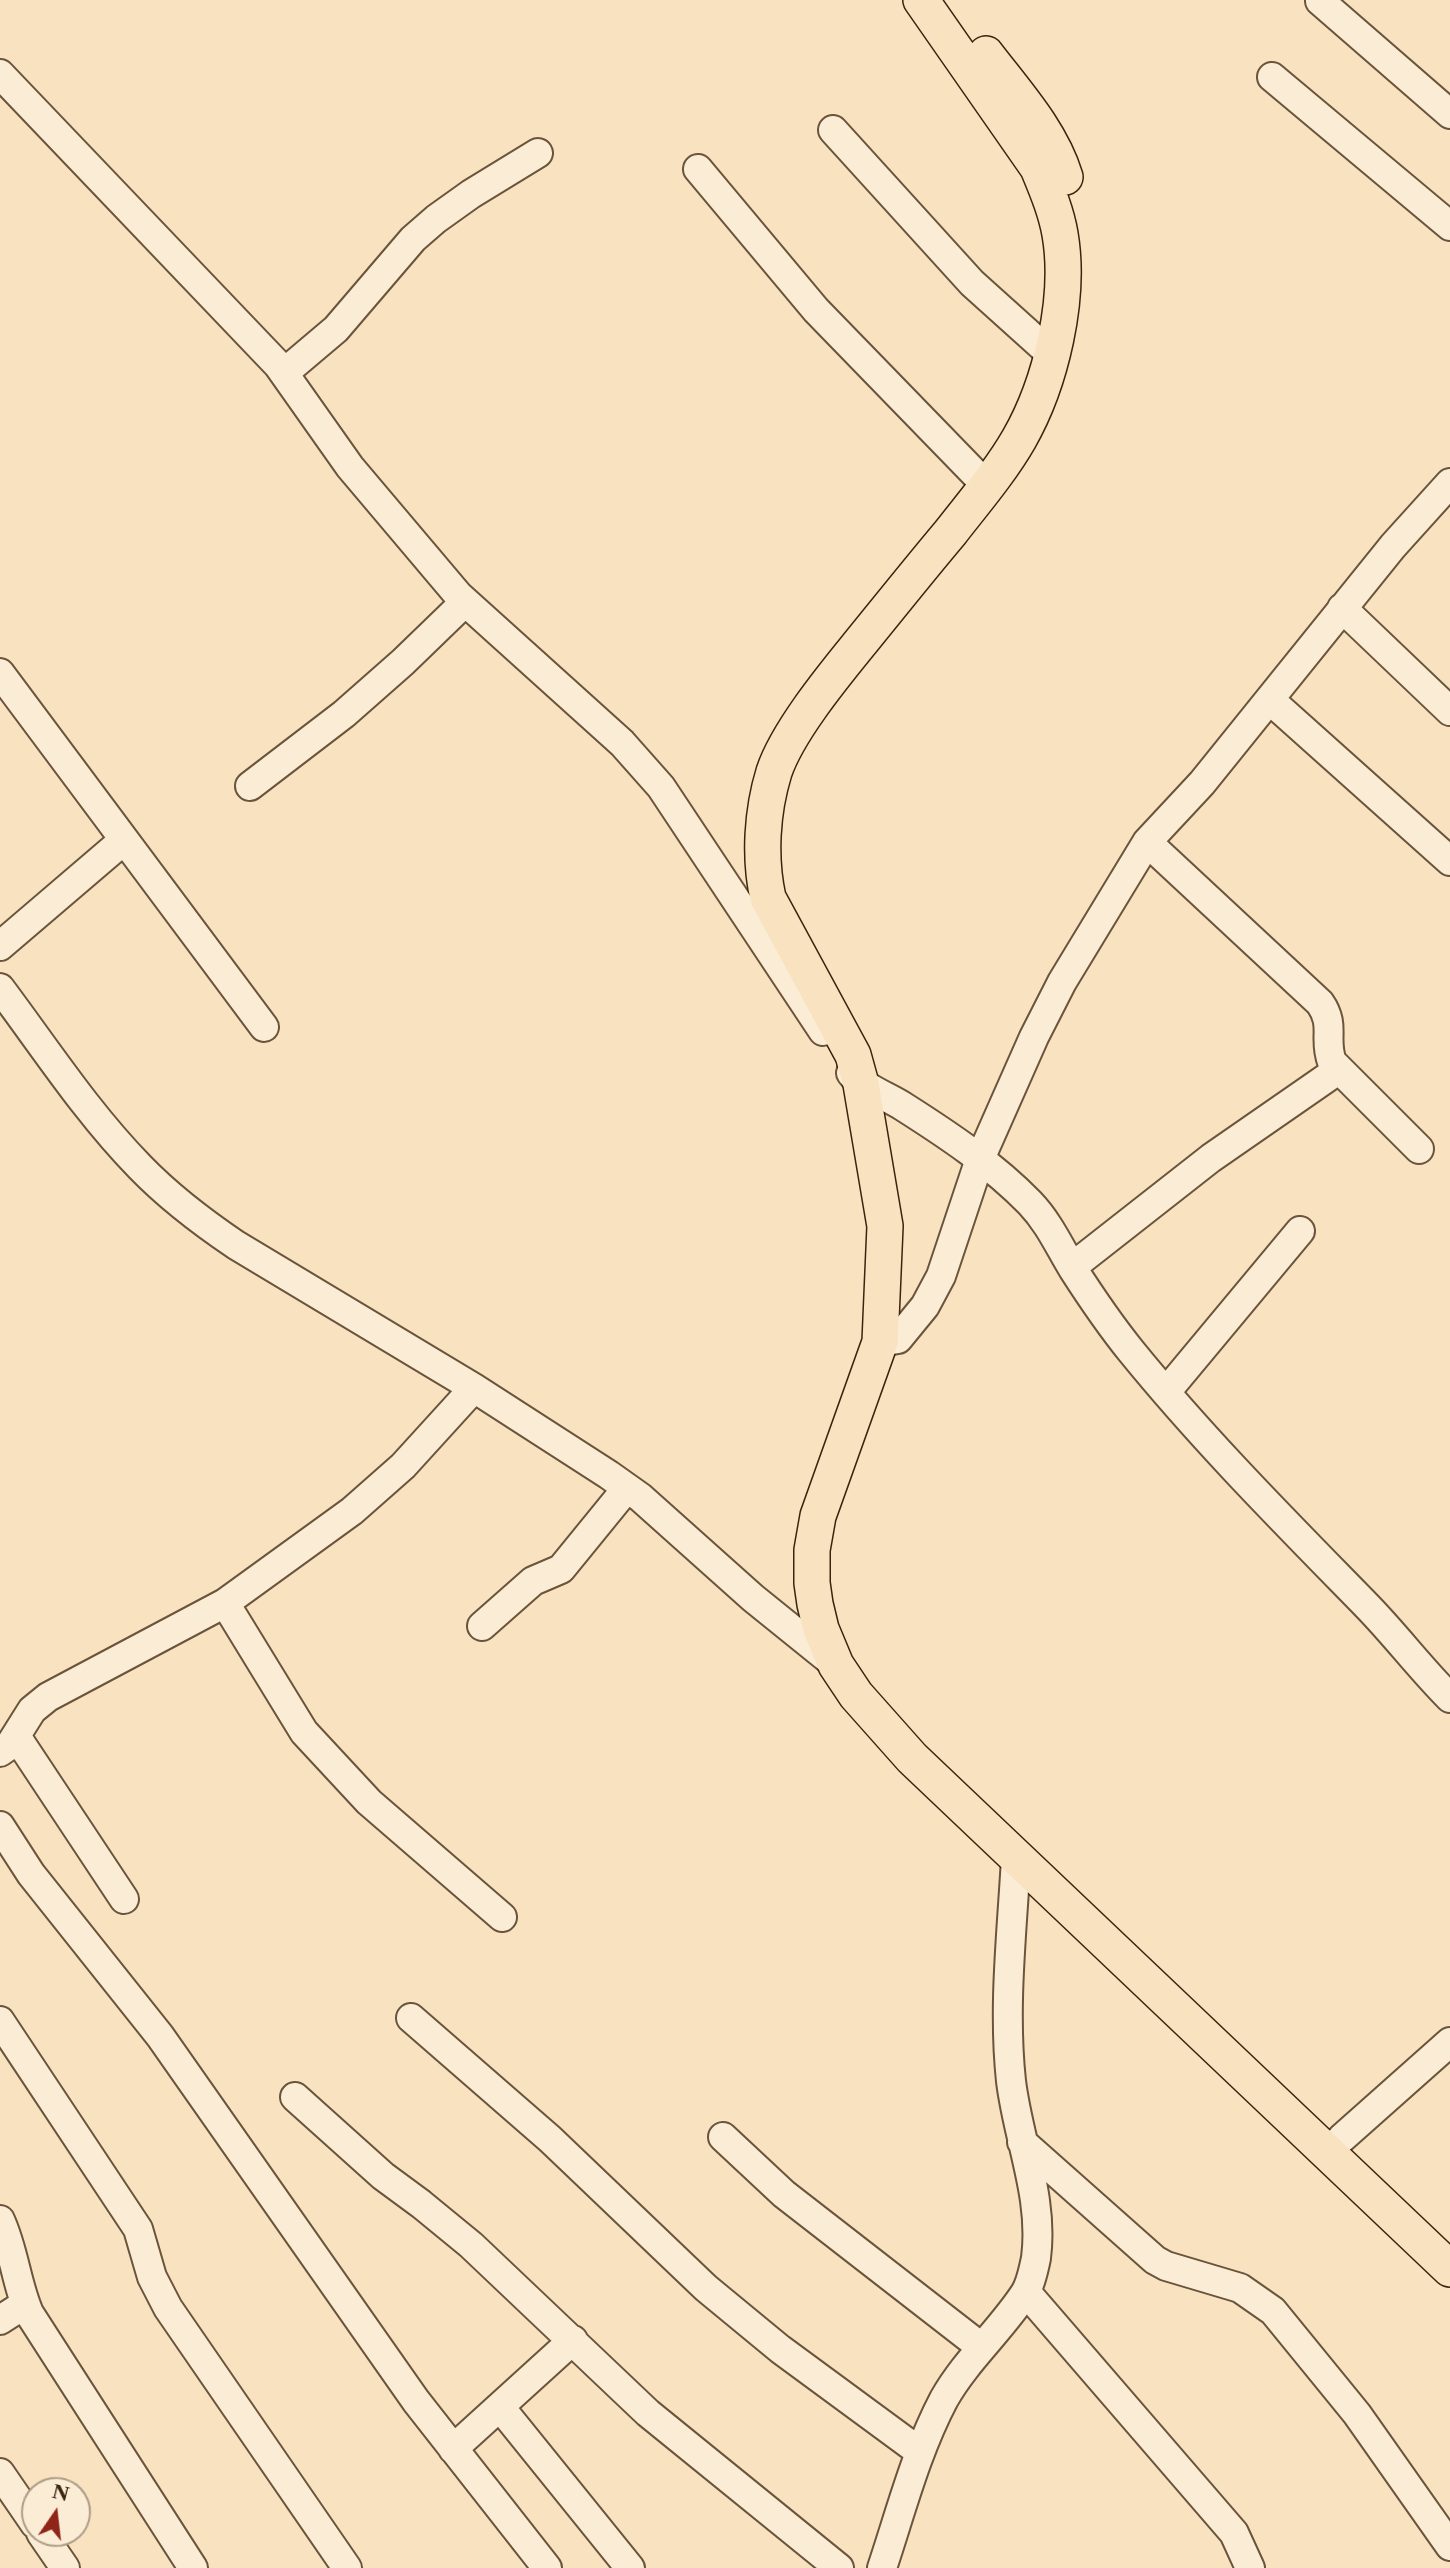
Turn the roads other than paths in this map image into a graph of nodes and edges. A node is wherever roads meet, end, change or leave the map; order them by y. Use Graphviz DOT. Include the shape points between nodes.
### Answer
graph roads {
  1 [pos="921,0"];
  2 [pos="947,0"];
  3 [pos="1320,1"];
  4 [pos="0,74"];
  5 [pos="1272,77"];
  6 [pos="1450,114"];
  7 [pos="833,130"];
  8 [pos="538,153"];
  9 [pos="698,169"];
  10 [pos="1450,226"];
  11 [pos="1052,355"];
  12 [pos="284,373"];
  13 [pos="1450,483"];
  14 [pos="987,486"];
  15 [pos="465,602"];
  16 [pos="1342,608"];
  17 [pos="0,673"];
  18 [pos="1270,700"];
  19 [pos="1450,711"];
  20 [pos="250,786"];
  21 [pos="124,841"];
  22 [pos="1147,842"];
  23 [pos="1450,861"];
  24 [pos="0,946"];
  25 [pos="0,988"];
  26 [pos="264,1027"];
  27 [pos="1338,1070"];
  28 [pos="868,1087"];
  29 [pos="1419,1149"];
  30 [pos="980,1159"];
  31 [pos="1300,1231"];
  32 [pos="1072,1267"];
  33 [pos="889,1341"];
  34 [pos="474,1388"];
  35 [pos="1166,1392"];
  36 [pos="627,1488"];
  37 [pos="225,1603"];
  38 [pos="482,1626"];
  39 [pos="835,1665"];
  40 [pos="1450,1698"];
  41 [pos="8,1744"];
  42 [pos="0,1826"];
  43 [pos="1016,1858"];
  44 [pos="124,1899"];
  45 [pos="502,1917"];
  46 [pos="411,2018"];
  47 [pos="0,2021"];
  48 [pos="1450,2042"];
  49 [pos="295,2096"];
  50 [pos="723,2137"];
  51 [pos="1342,2138"];
  52 [pos="1022,2143"];
  53 [pos="0,2220"];
  54 [pos="1450,2239"];
  55 [pos="1450,2269"];
  56 [pos="1026,2292"];
  57 [pos="25,2304"];
  58 [pos="0,2320"];
  59 [pos="573,2340"];
  60 [pos="981,2347"];
  61 [pos="500,2407"];
  62 [pos="453,2449"];
  63 [pos="920,2452"];
  64 [pos="0,2473"];
  65 [pos="21,2504"];
  66 [pos="1450,2546"];
  67 [pos="51,2547"];
  68 [pos="65,2568"];
  69 [pos="193,2568"];
  70 [pos="347,2568"];
  71 [pos="547,2568"];
  72 [pos="630,2568"];
  73 [pos="839,2568"];
  74 [pos="882,2568"];
  75 [pos="1250,2568"];
  1 -- 11 [label="main road" via="1038,168 1051,198 1060,235 1063,286"];
  2 -- 28 [label="main road" via="1039,124 1060,162 1073,205 1078,298 1068,365 1033,454 809,743 793,773 780,822 779,870 796,927 868,1061"];
  3 -- 6 [label="street"];
  4 -- 12 [label="street"];
  5 -- 10 [label="street"];
  7 -- 11 [label="street" via="972,283"];
  8 -- 12 [label="street" via="471,194 413,239 336,329"];
  9 -- 14 [label="street" via="816,310"];
  11 -- 14 [label="main road" via="1019,438"];
  12 -- 15 [label="street" via="350,467"];
  13 -- 16 [label="street"];
  14 -- 28 [label="main road" via="825,687 774,771 762,849 768,898"];
  15 -- 20 [label="street" via="344,714"];
  15 -- 28 [label="street" via="644,766 849,1071"];
  16 -- 18 [label="street"];
  16 -- 19 [label="street"];
  17 -- 21 [label="street"];
  18 -- 22 [label="street"];
  18 -- 23 [label="street"];
  21 -- 24 [label="street"];
  21 -- 26 [label="street"];
  22 -- 27 [label="street" via="1320,1003 1329,1018 1328,1052"];
  22 -- 30 [label="street" via="1062,982"];
  25 -- 34 [label="street" via="98,1120 139,1167 181,1204 236,1245"];
  27 -- 29 [label="street"];
  27 -- 32 [label="street" via="1212,1158"];
  28 -- 30 [label="street"];
  28 -- 33 [label="main road" via="885,1227"];
  30 -- 32 [label="street" via="1042,1217"];
  30 -- 33 [label="street" via="941,1276 925,1306"];
  31 -- 35 [label="street"];
  32 -- 35 [label="street" via="1130,1350"];
  33 -- 39 [label="main road" via="818,1516 812,1583 821,1629"];
  33 -- 51 [label="main road" via="888,1378 840,1504 832,1545 839,1623 854,1658 916,1736 982,1802"];
  34 -- 36 [label="street"];
  34 -- 37 [label="street" via="402,1466 352,1511"];
  35 -- 40 [label="street"];
  36 -- 38 [label="street" via="561,1569 533,1581"];
  36 -- 39 [label="street"];
  37 -- 41 [label="street" via="48,1697 32,1710"];
  37 -- 45 [label="street" via="304,1732 369,1802"];
  39 -- 43 [label="main road" via="912,1758"];
  41 -- 44 [label="street"];
  42 -- 62 [label="street" via="32,1874 160,2036"];
  43 -- 52 [label="street" via="1009,2054"];
  43 -- 55 [label="main road"];
  46 -- 63 [label="street" via="550,2140 706,2288"];
  47 -- 70 [label="street" via="138,2229 152,2277 168,2308"];
  48 -- 51 [label="street"];
  49 -- 59 [label="street" via="383,2176 471,2245"];
  50 -- 60 [label="street" via="785,2194"];
  51 -- 54 [label="main road"];
  52 -- 56 [label="street" via="1036,2206 1036,2259"];
  52 -- 66 [label="street" via="1156,2260 1240,2288 1273,2311 1357,2414"];
  53 -- 57 [label="street"];
  56 -- 60 [label="street"];
  56 -- 75 [label="street" via="1234,2533"];
  57 -- 58 [label="street"];
  57 -- 69 [label="street"];
  59 -- 61 [label="street"];
  59 -- 73 [label="street" via="648,2413"];
  60 -- 63 [label="street" via="945,2398"];
  61 -- 62 [label="street"];
  61 -- 72 [label="street"];
  62 -- 71 [label="street"];
  63 -- 74 [label="street"];
  64 -- 65 [label="street"];
  67 -- 68 [label="street"];
}
